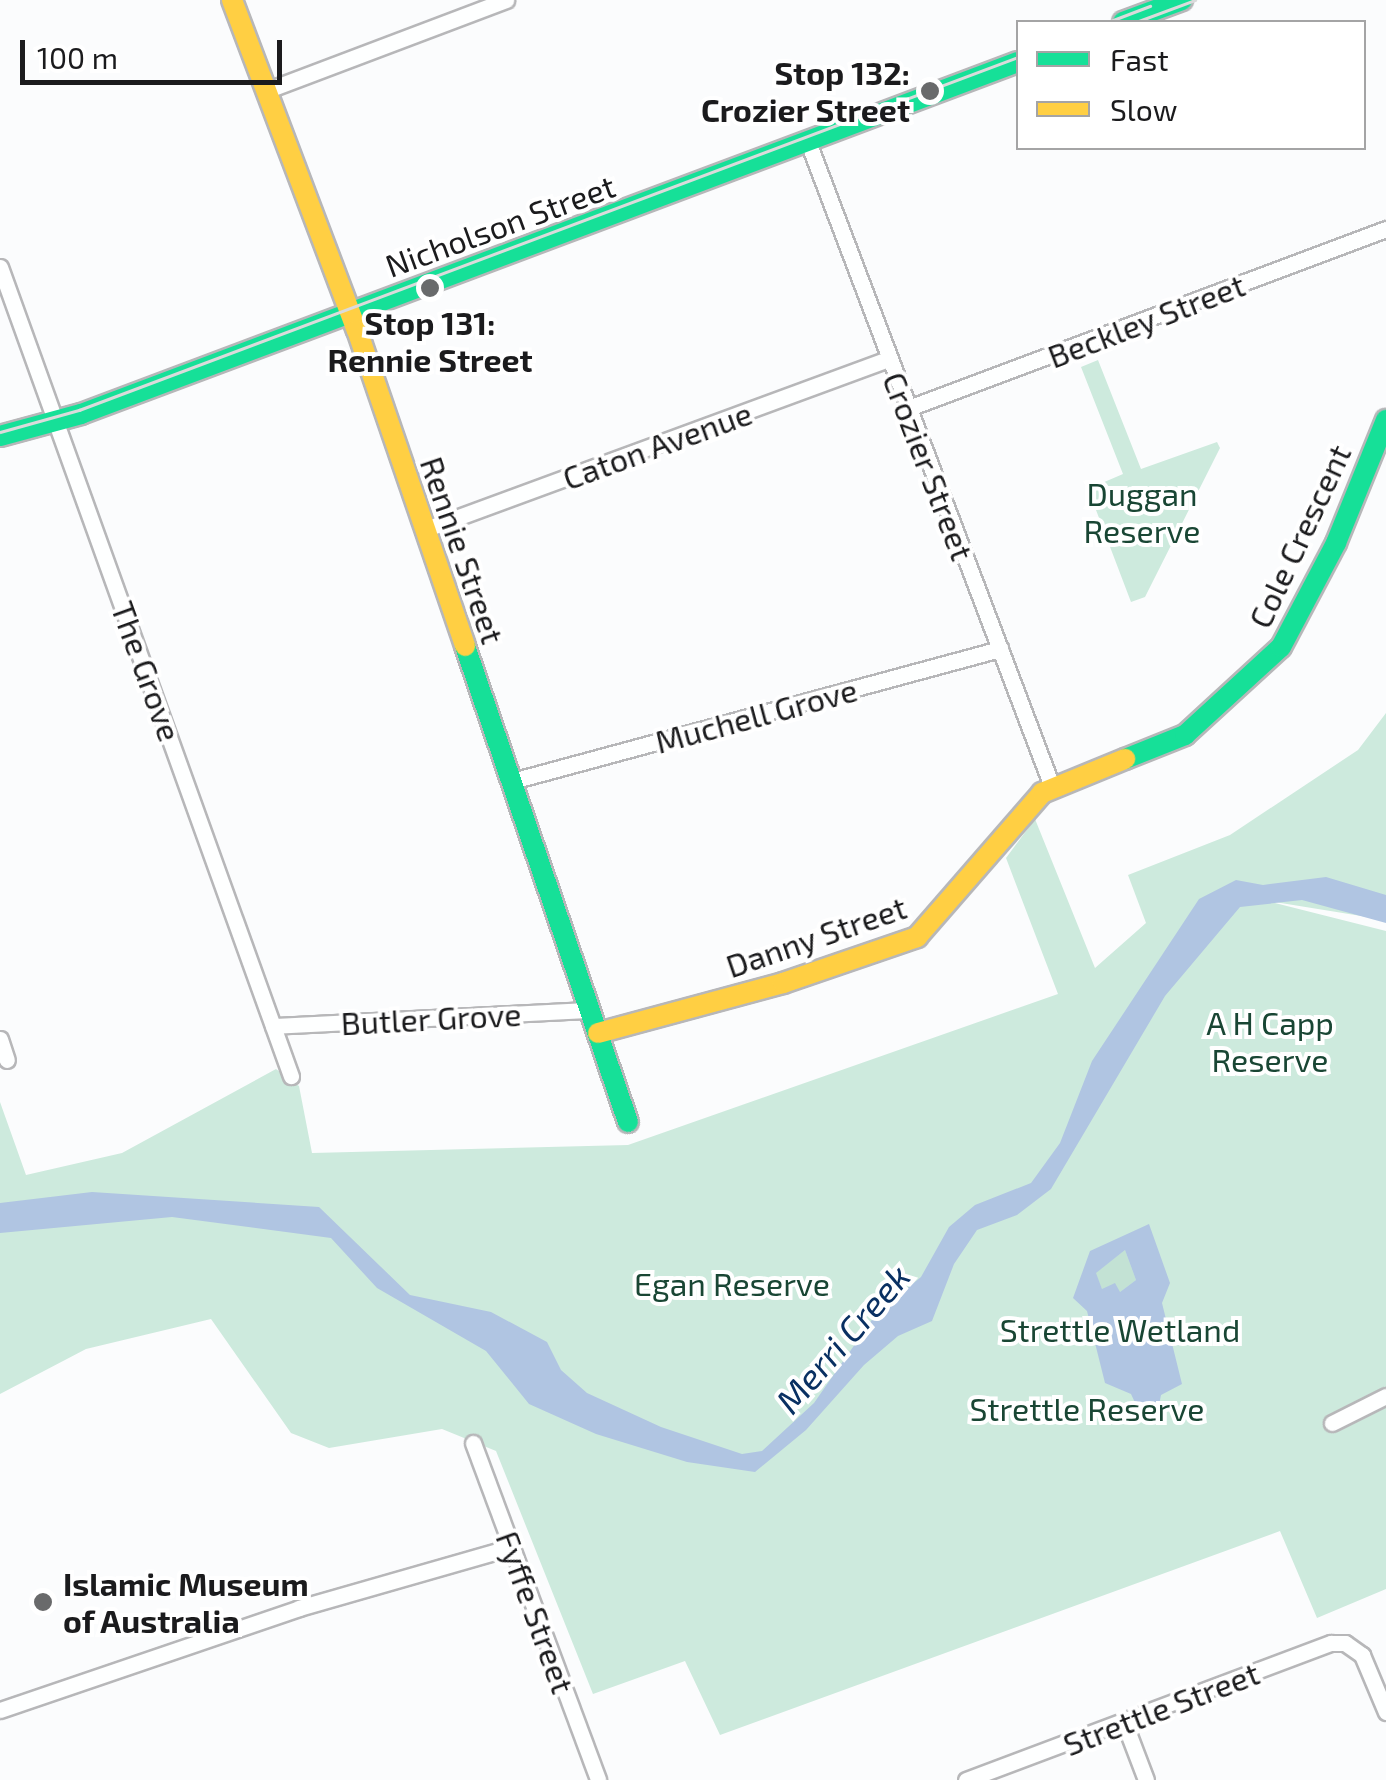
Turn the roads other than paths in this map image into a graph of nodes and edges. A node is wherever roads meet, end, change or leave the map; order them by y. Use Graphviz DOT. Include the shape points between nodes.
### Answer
graph roads {
  1 [pos="232,0"];
  2 [pos="506,0"];
  3 [pos="1176,1"];
  4 [pos="1128,20"];
  5 [pos="1016,63"];
  6 [pos="265,91"];
  7 [pos="808,142"];
  8 [pos="1386,229"];
  9 [pos="0,267"];
  10 [pos="349,313"];
  11 [pos="887,359"];
  12 [pos="906,409"];
  13 [pos="1386,420"];
  14 [pos="56,423"];
  15 [pos="0,436"];
  16 [pos="426,530"];
  17 [pos="1000,649"];
  18 [pos="512,781"];
  19 [pos="1052,790"];
  20 [pos="590,1010"];
  21 [pos="274,1026"];
  22 [pos="598,1033"];
  23 [pos="0,1039"];
  24 [pos="8,1060"];
  25 [pos="291,1076"];
  26 [pos="628,1122"];
  27 [pos="1386,1396"];
  28 [pos="1332,1422"];
  29 [pos="473,1444"];
  30 [pos="512,1547"];
  31 [pos="1382,1689"];
  32 [pos="0,1710"];
  33 [pos="1386,1712"];
  34 [pos="1124,1722"];
  35 [pos="598,1780"];
  36 [pos="966,1780"];
  37 [pos="1146,1780"];
  1 -- 6 [label="street, Rennie Street"];
  2 -- 6 [label="street"];
  3 -- 4 [label="street"];
  5 -- 7 [label="street, Nicholson Street"];
  6 -- 10 [label="street, Rennie Street"];
  7 -- 10 [label="street, Nicholson Street"];
  7 -- 11 [label="street, Crozier Street"];
  8 -- 12 [label="street, Beckley Street"];
  9 -- 14 [label="street, The Grove"];
  10 -- 14 [label="street, Nicholson Street"];
  10 -- 16 [label="street, Rennie Street"];
  11 -- 12 [label="street, Crozier Street"];
  11 -- 16 [label="street, Caton Avenue"];
  12 -- 17 [label="street, Crozier Street"];
  13 -- 19 [label="street, Cole Crescent" via="1330,556 1274,657 1175,742"];
  14 -- 15 [label="street, Nicholson Street"];
  14 -- 21 [label="street, The Grove"];
  16 -- 18 [label="street, Rennie Street"];
  17 -- 18 [label="street, Muchell Grove"];
  17 -- 19 [label="street, Crozier Street"];
  18 -- 20 [label="street, Rennie Street"];
  19 -- 22 [label="street, Danny Street" via="1033,800 935,923 916,937 783,983"];
  20 -- 21 [label="street, Butler Grove"];
  20 -- 22 [label="street, Rennie Street"];
  21 -- 25 [label="street, The Grove"];
  22 -- 26 [label="street, Rennie Street"];
  23 -- 24 [label="street"];
  27 -- 28 [label="street"];
  29 -- 30 [label="street, Fyffe Street"];
  30 -- 32 [label="street" via="299,1608"];
  30 -- 35 [label="street, Fyffe Street"];
  31 -- 33 [label="street"];
  31 -- 34 [label="street, Strettle Street" via="1355,1648 1331,1643"];
  34 -- 36 [label="street, Strettle Street"];
  34 -- 37 [label="street"];
}
